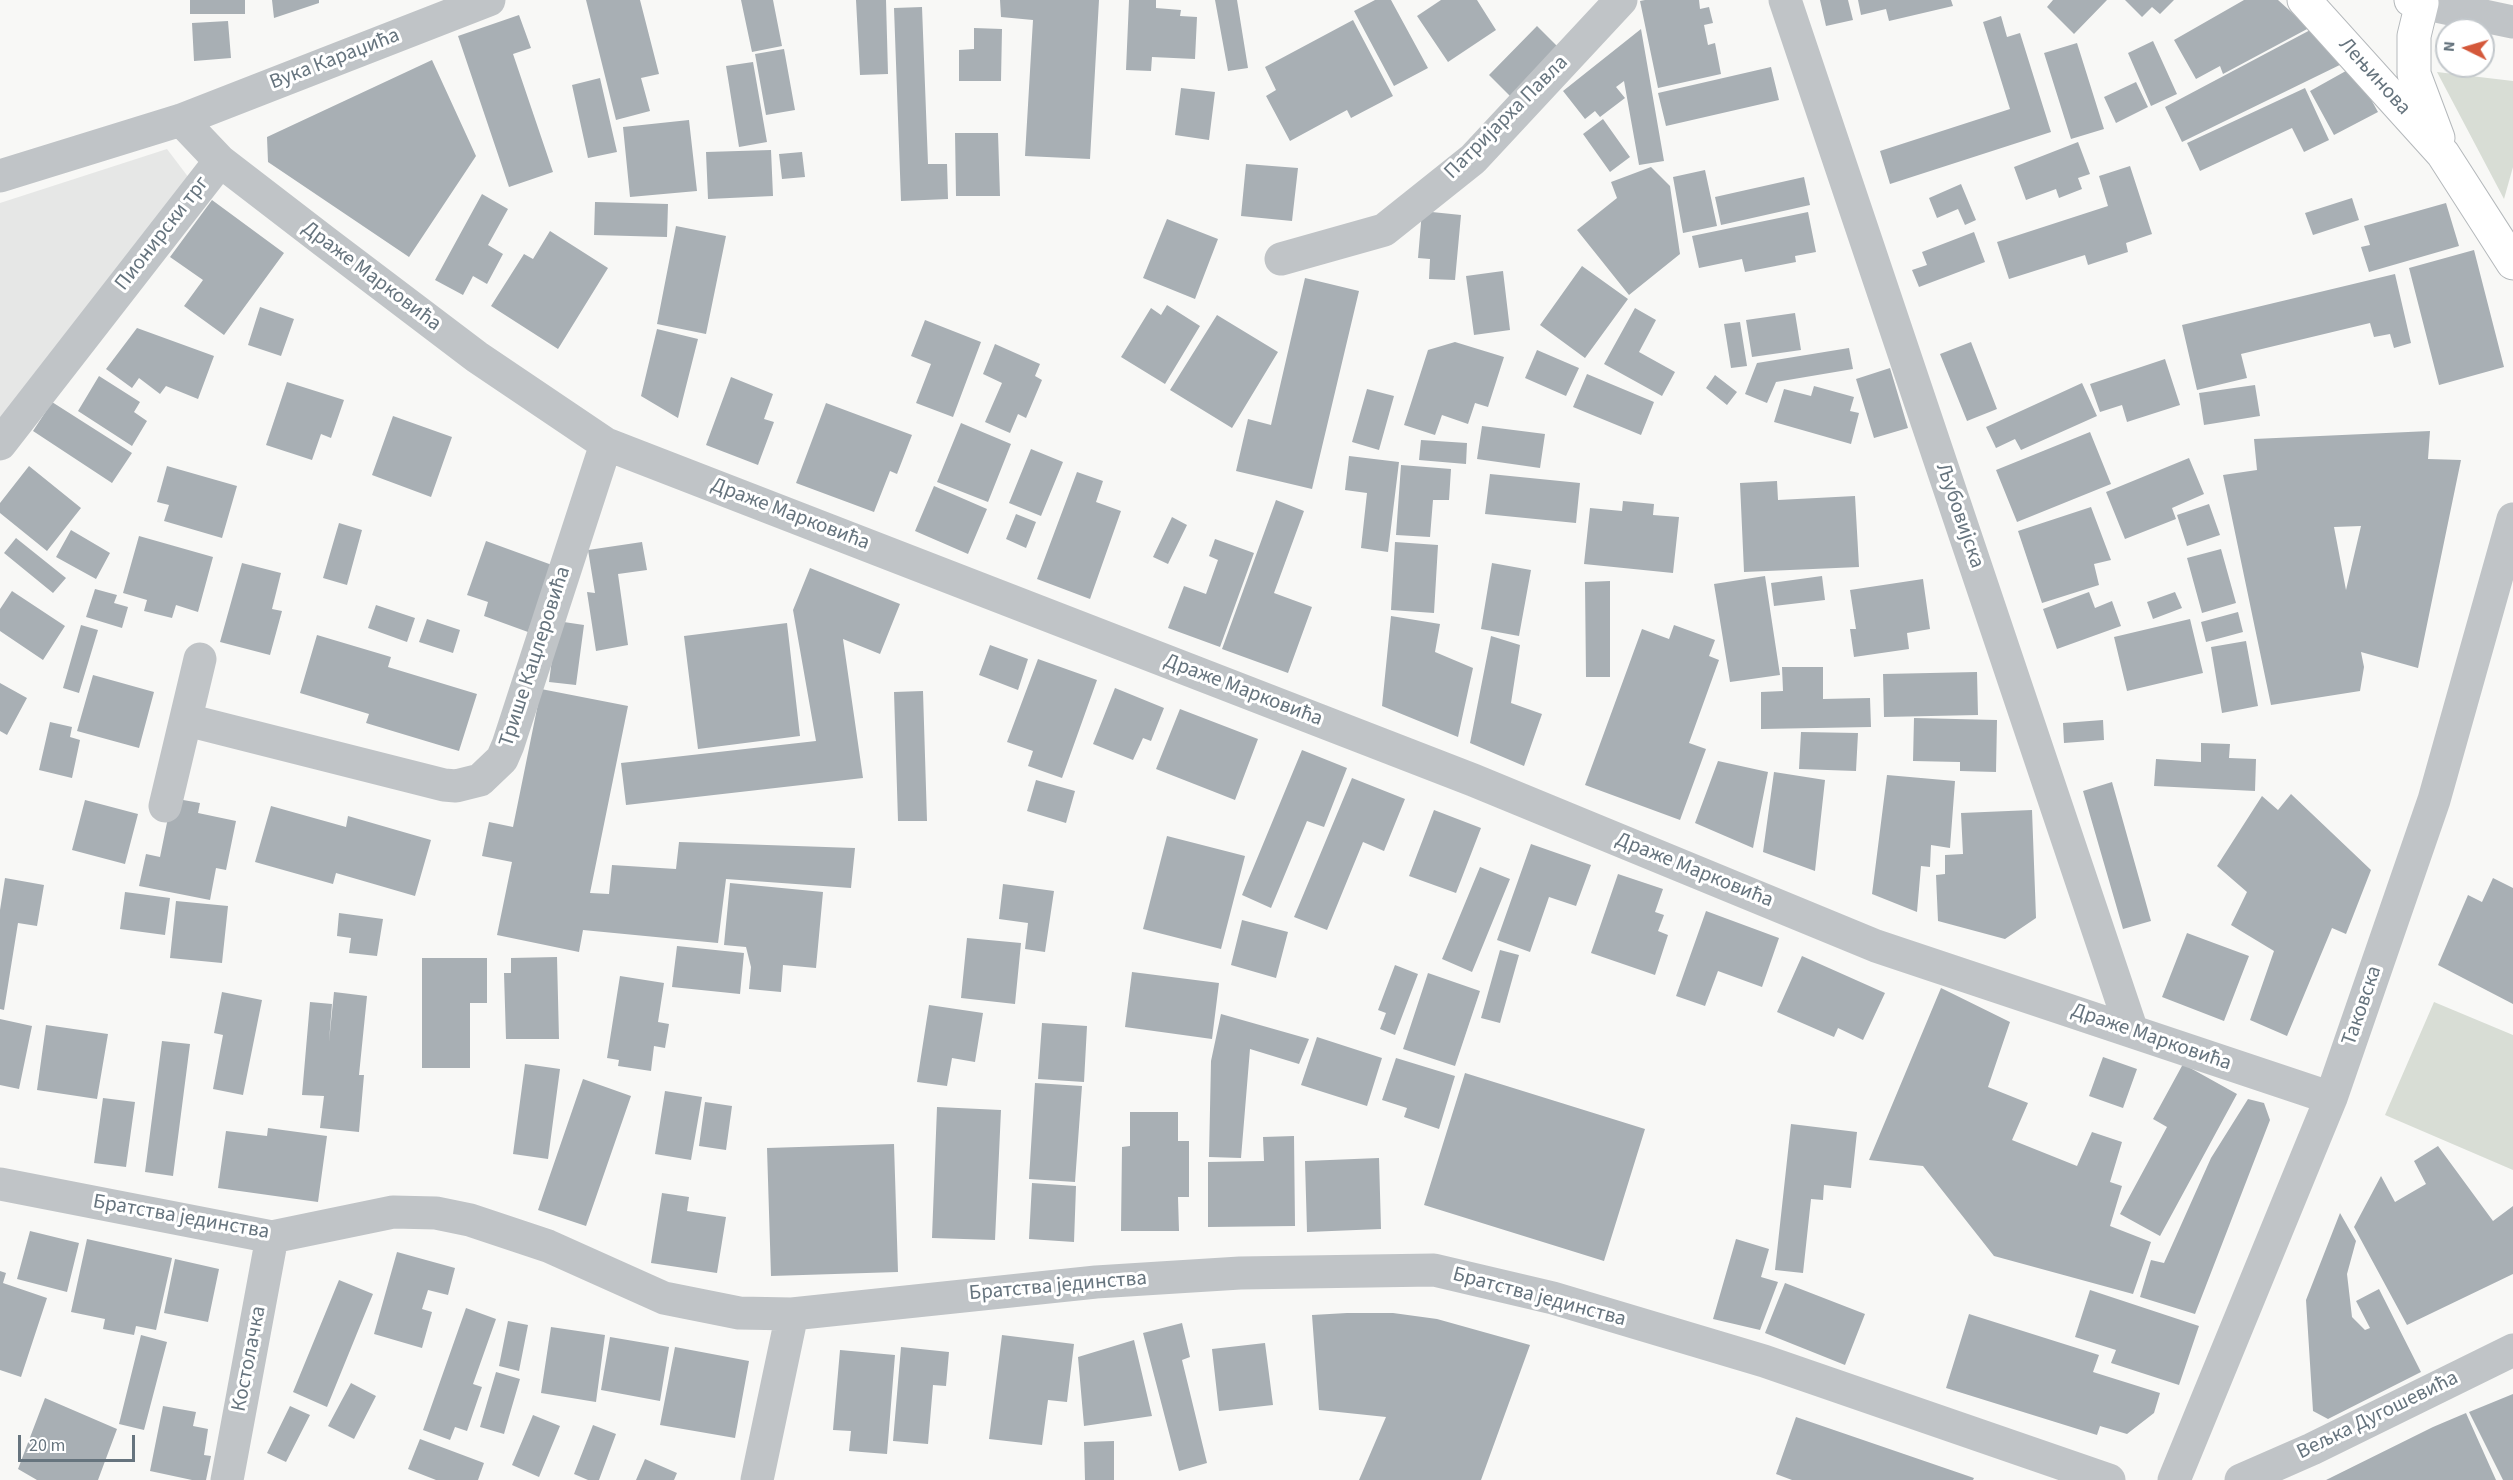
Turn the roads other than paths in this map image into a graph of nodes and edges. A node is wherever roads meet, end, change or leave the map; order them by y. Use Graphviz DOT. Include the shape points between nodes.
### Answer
graph roads {
  1 [pos="489,0"];
  2 [pos="1621,0"];
  3 [pos="1785,0"];
  4 [pos="2304,0"];
  5 [pos="2416,2"];
  6 [pos="2513,22"];
  7 [pos="181,120"];
  8 [pos="2444,154"];
  9 [pos="220,161"];
  10 [pos="0,176"];
  11 [pos="1281,259"];
  12 [pos="2513,263"];
  13 [pos="0,444"];
  14 [pos="606,444"];
  15 [pos="2513,519"];
  16 [pos="200,659"];
  17 [pos="187,720"];
  18 [pos="165,806"];
  19 [pos="2132,1031"];
  20 [pos="2331,1098"];
  21 [pos="0,1184"];
  22 [pos="272,1237"];
  23 [pos="792,1314"];
  24 [pos="2513,1350"];
  25 [pos="227,1480"];
  26 [pos="757,1480"];
  27 [pos="2109,1480"];
  28 [pos="2174,1480"];
  29 [pos="2241,1480"];
  1 -- 7 [label="street, Вука Караџића"];
  2 -- 11 [label="street, Патријарха Павла" via="1473,159 1384,230"];
  3 -- 19 [label="street, Љубовијска"];
  4 -- 8 [label="main road, Лењинова"];
  5 -- 6 [label="street"];
  5 -- 8 [label="main road, Лењинова" via="2415,74"];
  7 -- 9 [label="street, Пионирски трг"];
  7 -- 10 [label="street"];
  8 -- 12 [label="main road, Лењинова"];
  9 -- 13 [label="street, Пионирски трг"];
  9 -- 14 [label="street, Драже Марковића" via="477,357"];
  14 -- 17 [label="street, Трише Кацлеровића" via="508,745 497,765 480,780 444,785"];
  14 -- 19 [label="street, Драже Марковића" via="1473,780 1876,946"];
  15 -- 20 [label="street, Таковска" via="2434,800"];
  16 -- 17 [label="street"];
  17 -- 18 [label="street"];
  19 -- 20 [label="street, Драже Марковића"];
  20 -- 28 [label="street, Таковска"];
  21 -- 22 [label="street, Братства јединства"];
  22 -- 23 [label="street, Братства јединства" via="393,1212 436,1213 548,1246 680,1303 739,1313"];
  22 -- 25 [label="street, Костолачка"];
  23 -- 26 [label="street"];
  23 -- 27 [label="street, Братства јединства" via="1096,1282 1240,1273 1434,1270 1553,1298 1764,1361"];
  24 -- 29 [label="street, Вељка Дугошевића"];
}
